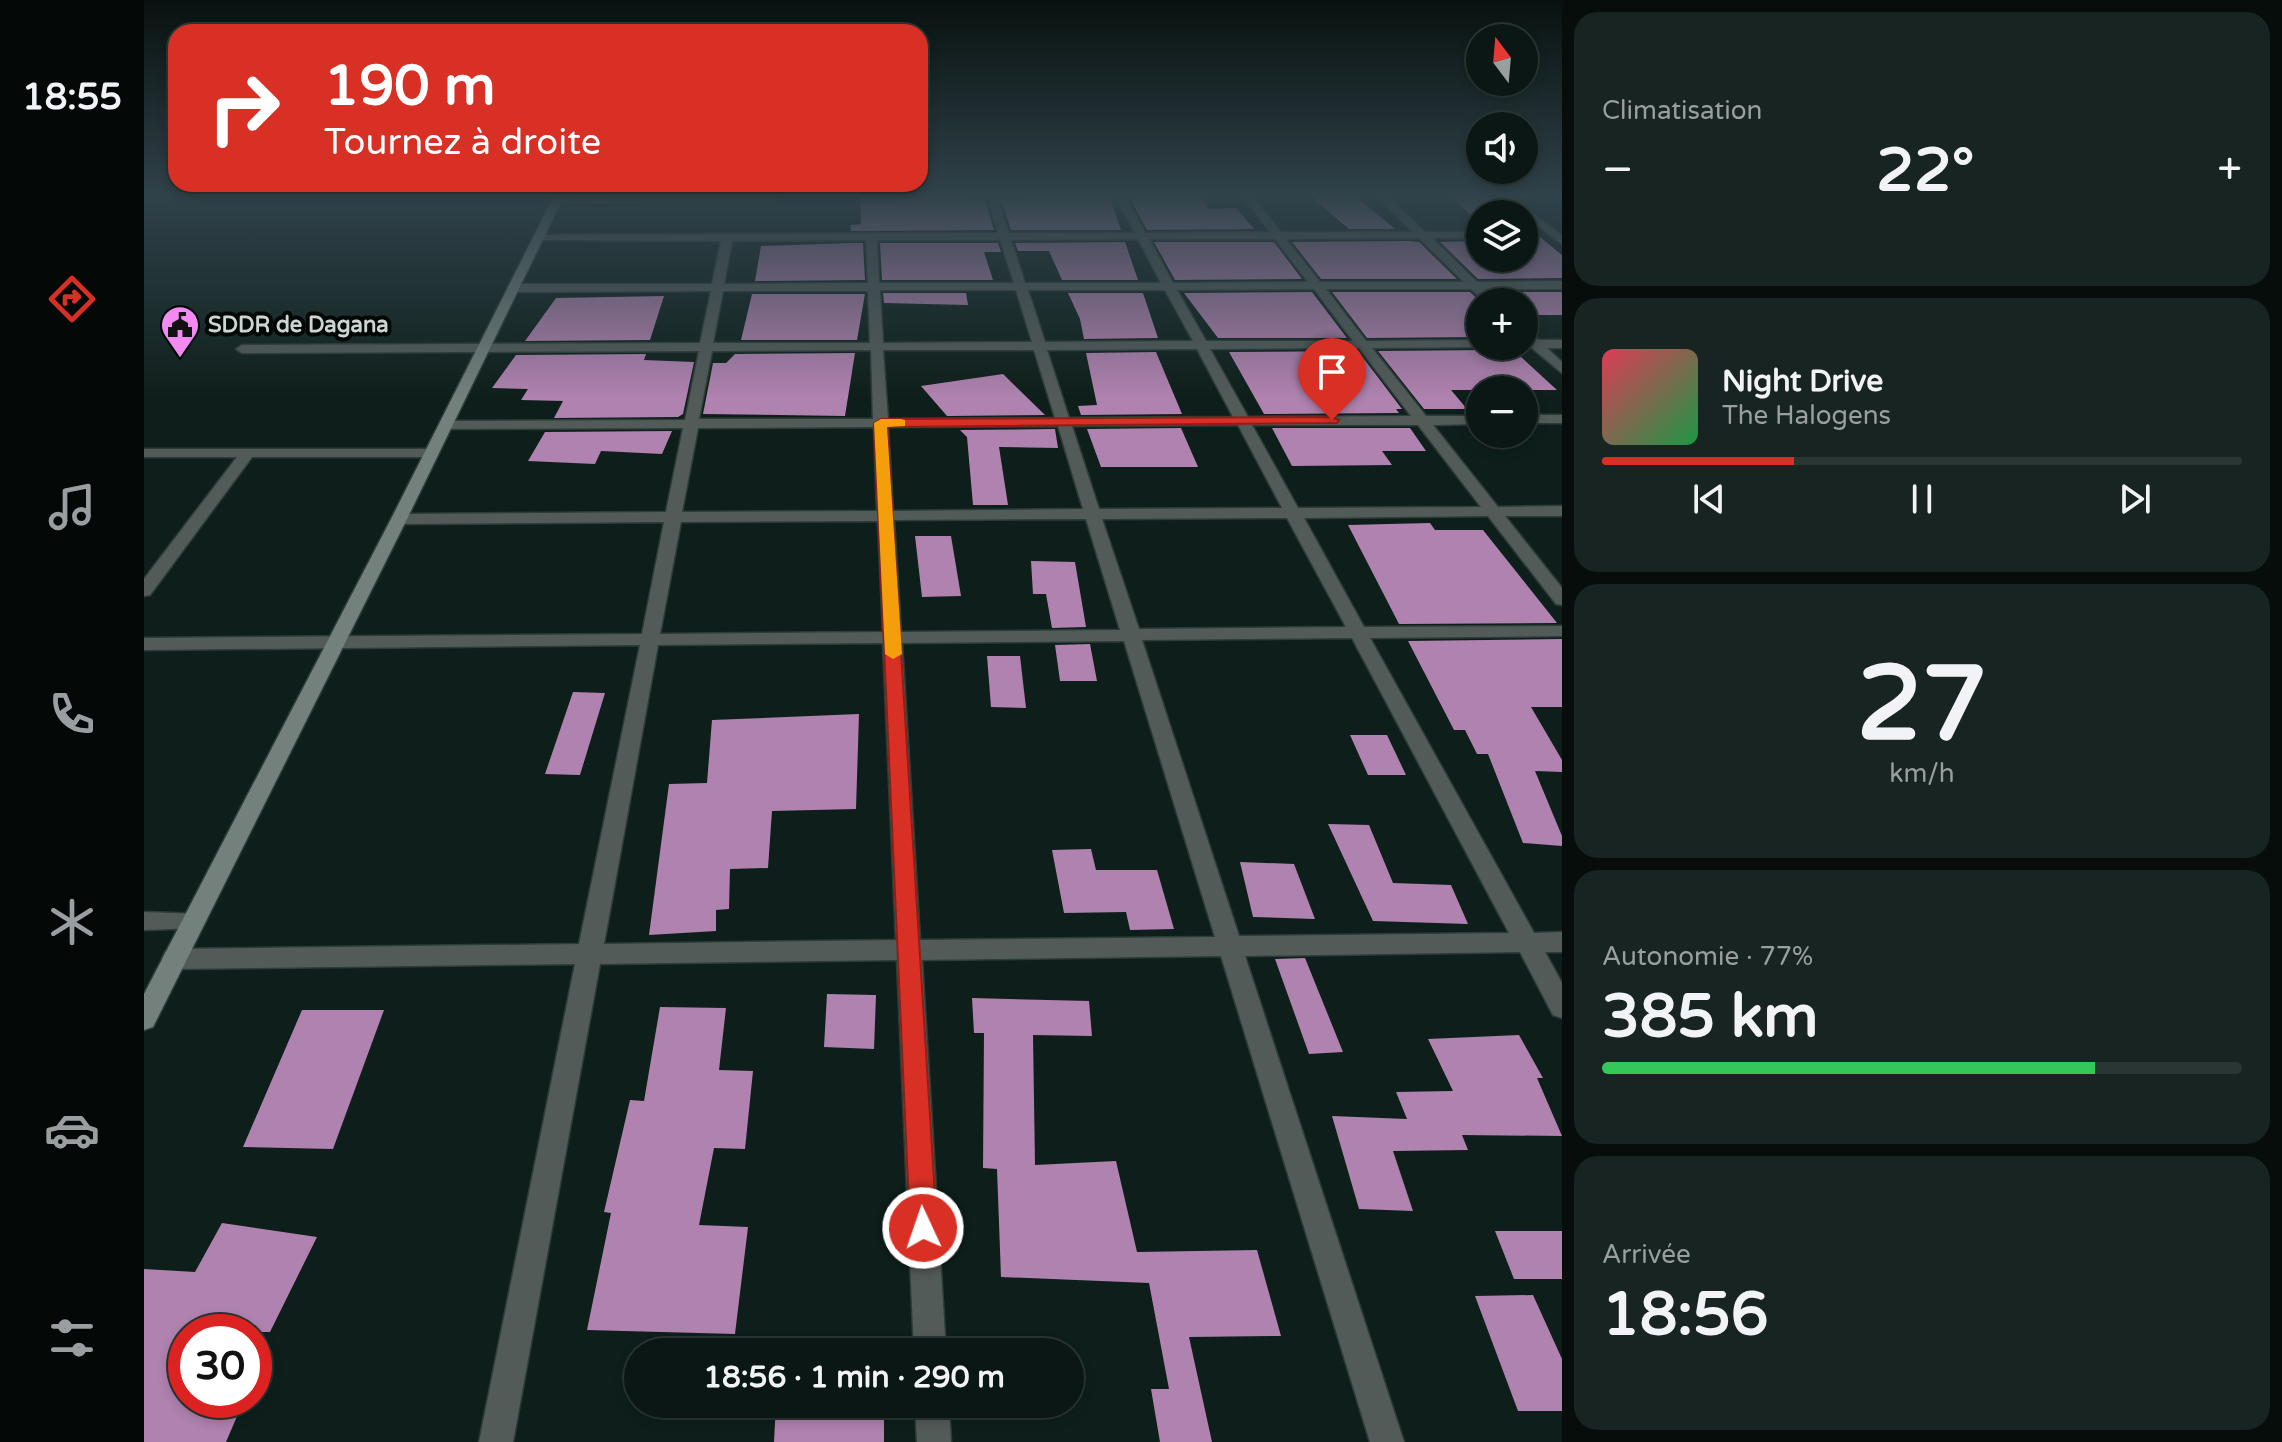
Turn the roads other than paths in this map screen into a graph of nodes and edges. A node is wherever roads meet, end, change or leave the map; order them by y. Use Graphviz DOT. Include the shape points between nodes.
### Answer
graph roads {
  1 [pos="526,263"];
  2 [pos="722,263"];
  3 [pos="873,263"];
  4 [pos="1013,263"];
  5 [pos="1157,263"];
  6 [pos="1300,263"];
  7 [pos="1451,263"];
  8 [pos="1474,285"];
  9 [pos="1562,285"];
  10 [pos="1169,286"];
  11 [pos="1317,286"];
  12 [pos="874,287"];
  13 [pos="1021,287"];
  14 [pos="513,288"];
  15 [pos="718,288"];
  16 [pos="1477,288"];
  17 [pos="1363,344"];
  18 [pos="1466,344"];
  19 [pos="1538,344"];
  20 [pos="1562,344"];
  21 [pos="1201,345"];
  22 [pos="877,346"];
  23 [pos="1039,346"];
  24 [pos="706,347"];
  25 [pos="482,348"];
  26 [pos="242,349"];
  27 [pos="1538,350"];
  28 [pos="1562,369"];
  29 [pos="1538,419"];
  30 [pos="1562,419"];
  31 [pos="1422,420"];
  32 [pos="1466,420"];
  33 [pos="1243,421"];
  34 [pos="1063,422"];
  35 [pos="881,423"];
  36 [pos="692,424"];
  37 [pos="446,425"];
  38 [pos="144,453"];
  39 [pos="248,453"];
  40 [pos="432,453"];
  41 [pos="1562,511"];
  42 [pos="1493,512"];
  43 [pos="1293,513"];
  44 [pos="1093,514"];
  45 [pos="886,516"];
  46 [pos="674,517"];
  47 [pos="399,519"];
  48 [pos="144,591"];
  49 [pos="1562,600"];
  50 [pos="1562,631"];
  51 [pos="1358,633"];
  52 [pos="1129,635"];
  53 [pos="892,638"];
  54 [pos="650,640"];
  55 [pos="336,643"];
  56 [pos="144,644"];
  57 [pos="144,921"];
  58 [pos="194,921"];
  59 [pos="1562,942"];
  60 [pos="1527,943"];
  61 [pos="1229,945"];
  62 [pos="909,951"];
  63 [pos="590,954"];
  64 [pos="174,959"];
  65 [pos="1562,1007"];
  66 [pos="144,1019"];
  67 [pos="929,1338"];
  68 [pos="933,1418"];
  69 [pos="496,1442"];
  70 [pos="934,1442"];
  71 [pos="1387,1442"];
  1 -- 14 [label="street"];
  2 -- 15 [label="street"];
  3 -- 12 [label="street"];
  4 -- 13 [label="street"];
  5 -- 10 [label="street"];
  6 -- 11 [label="street"];
  7 -- 8 [label="street"];
  8 -- 9 [label="street"];
  8 -- 11 [label="street"];
  8 -- 16 [label="street"];
  10 -- 11 [label="street"];
  10 -- 13 [label="street"];
  10 -- 21 [label="street"];
  11 -- 17 [label="street"];
  12 -- 13 [label="street"];
  12 -- 15 [label="street"];
  12 -- 22 [label="street"];
  13 -- 23 [label="street"];
  14 -- 15 [label="street"];
  14 -- 25 [label="street"];
  15 -- 24 [label="street"];
  17 -- 18 [label="street"];
  17 -- 21 [label="street"];
  17 -- 31 [label="street"];
  19 -- 20 [label="street"];
  21 -- 23 [label="street"];
  21 -- 33 [label="street"];
  22 -- 23 [label="street"];
  22 -- 24 [label="street"];
  22 -- 35 [label="street"];
  23 -- 34 [label="street"];
  24 -- 25 [label="street"];
  24 -- 36 [label="street"];
  25 -- 26 [label="street"];
  25 -- 37 [label="street"];
  27 -- 28 [label="street"];
  29 -- 30 [label="street"];
  31 -- 32 [label="street"];
  31 -- 33 [label="street"];
  31 -- 42 [label="street"];
  33 -- 34 [label="street"];
  33 -- 43 [label="street"];
  34 -- 35 [label="street"];
  34 -- 44 [label="street"];
  35 -- 36 [label="street"];
  35 -- 45 [label="street"];
  36 -- 37 [label="street"];
  36 -- 46 [label="street"];
  37 -- 40 [label="street"];
  38 -- 39 [label="street"];
  39 -- 40 [label="street"];
  39 -- 48 [label="street"];
  40 -- 47 [label="street"];
  41 -- 42 [label="street"];
  42 -- 43 [label="street"];
  42 -- 49 [label="street"];
  43 -- 44 [label="street"];
  43 -- 51 [label="street"];
  44 -- 45 [label="street"];
  44 -- 52 [label="street"];
  45 -- 46 [label="street"];
  45 -- 53 [label="street"];
  46 -- 47 [label="street"];
  46 -- 54 [label="street"];
  47 -- 55 [label="street"];
  50 -- 51 [label="street"];
  51 -- 52 [label="street"];
  51 -- 60 [label="street"];
  52 -- 53 [label="street"];
  52 -- 61 [label="street"];
  53 -- 54 [label="street"];
  53 -- 62 [label="street"];
  54 -- 55 [label="street"];
  54 -- 63 [label="street"];
  55 -- 56 [label="street"];
  55 -- 58 [label="street"];
  57 -- 58 [label="street"];
  58 -- 64 [label="street"];
  59 -- 60 [label="street"];
  60 -- 61 [label="street"];
  60 -- 65 [label="street"];
  61 -- 62 [label="street"];
  61 -- 71 [label="street"];
  62 -- 63 [label="street"];
  62 -- 67 [label="street"];
  63 -- 64 [label="street"];
  63 -- 69 [label="street"];
  64 -- 66 [label="street"];
  68 -- 70 [label="street"];
}
